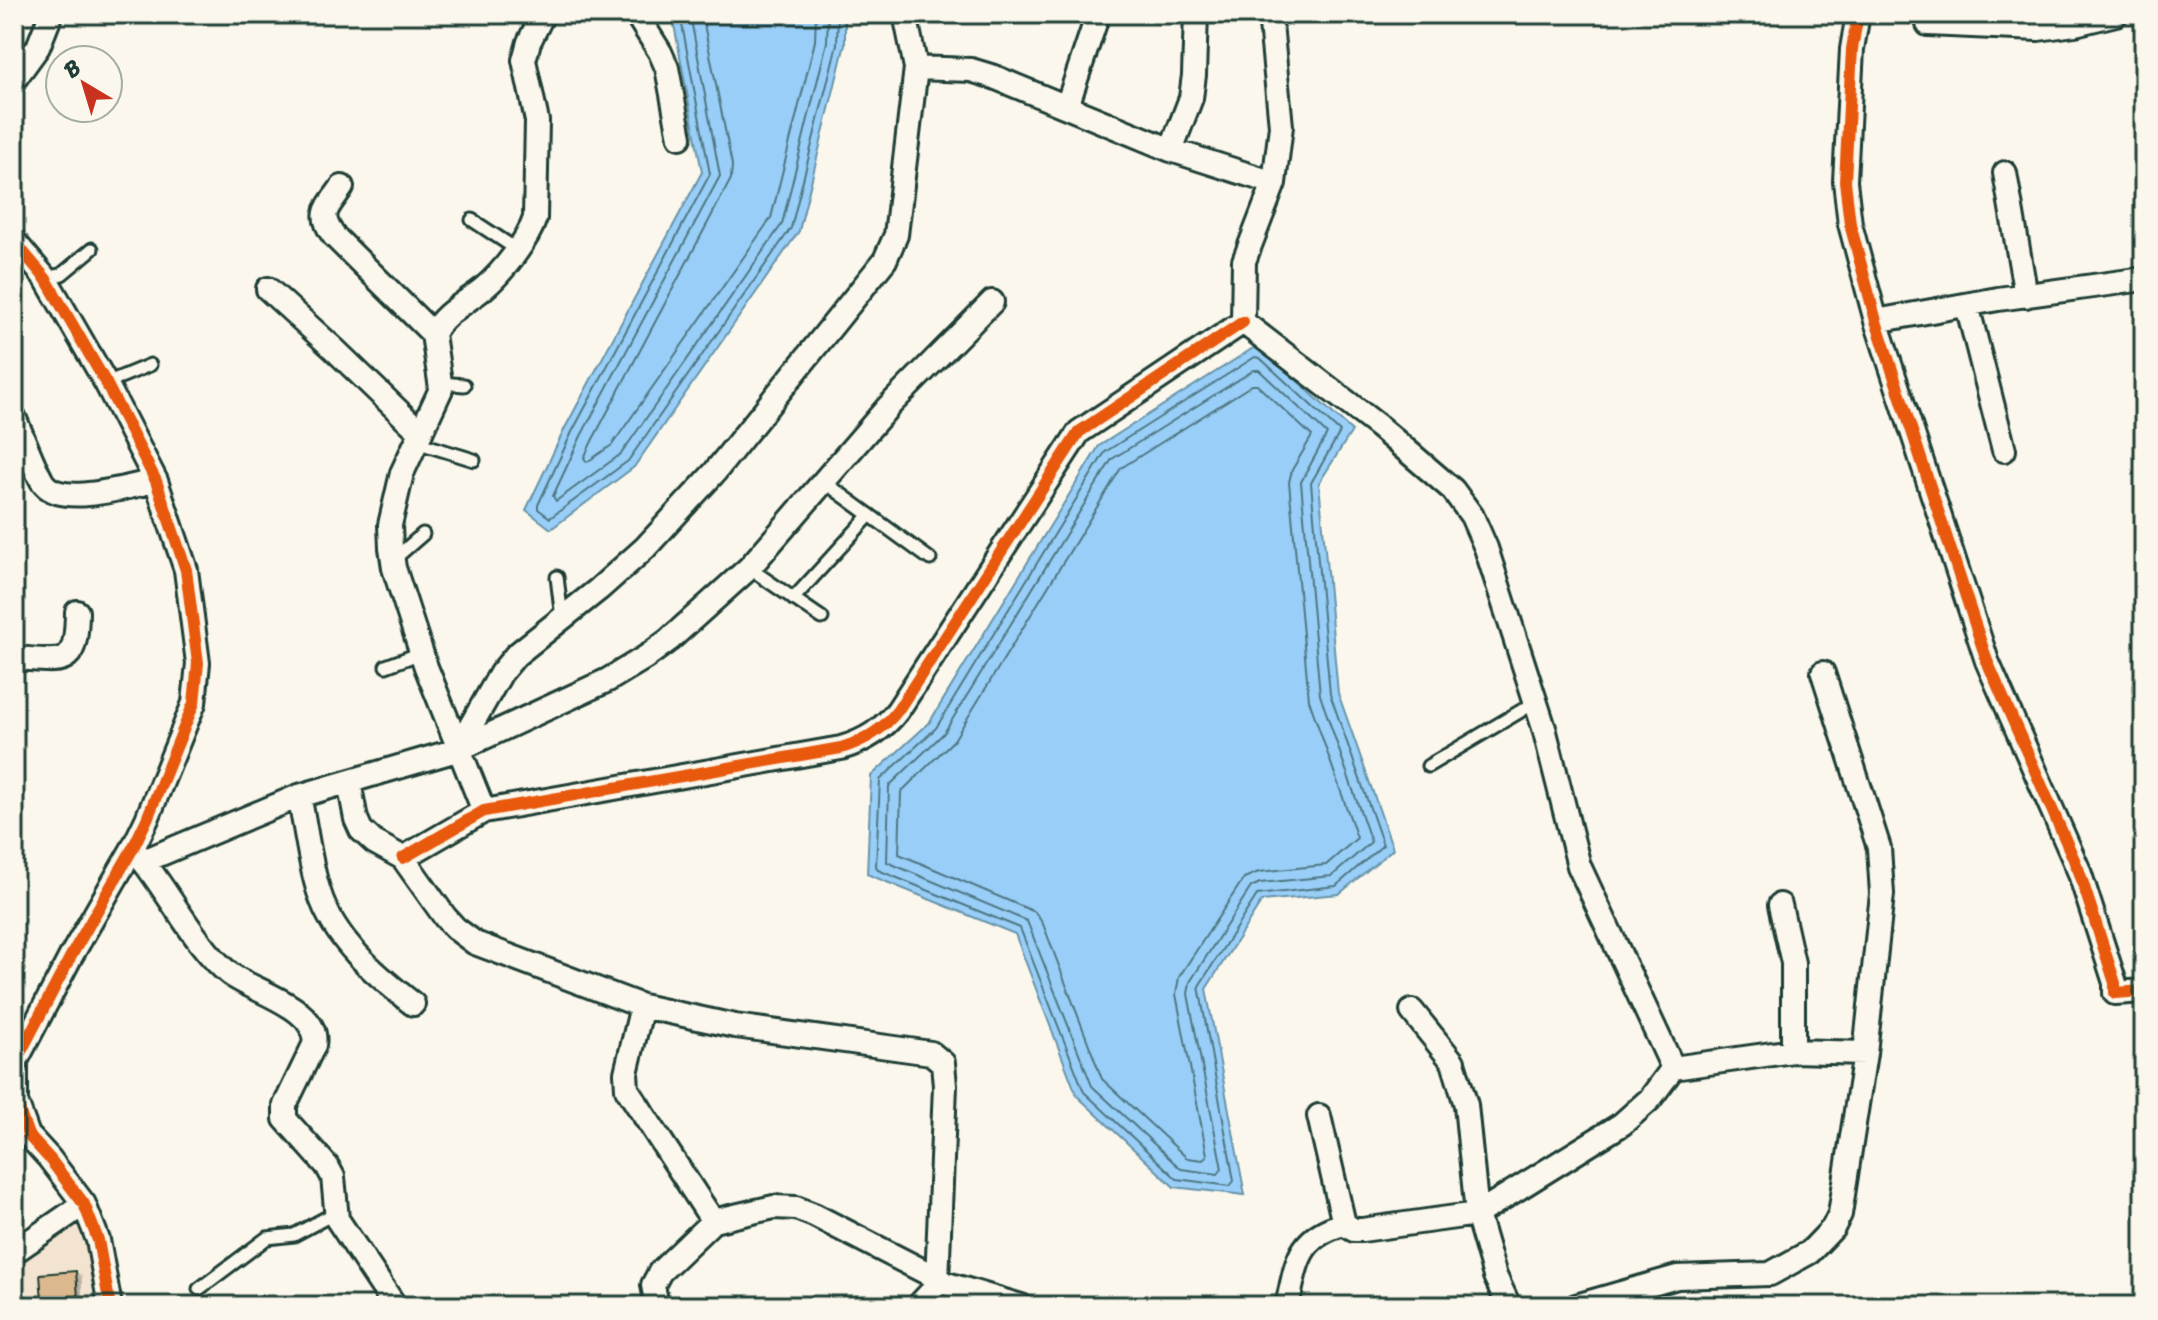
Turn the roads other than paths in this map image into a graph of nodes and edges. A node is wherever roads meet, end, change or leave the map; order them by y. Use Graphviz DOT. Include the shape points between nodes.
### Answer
graph roads {
  1 [pos="51,14"];
  2 [pos="543,14"];
  3 [pos="636,14"];
  4 [pos="905,14"];
  5 [pos="1098,14"];
  6 [pos="1196,14"];
  7 [pos="1270,14"];
  8 [pos="1858,14"];
  9 [pos="2116,14"];
  10 [pos="1928,24"];
  11 [pos="916,68"];
  12 [pos="14,80"];
  13 [pos="1067,106"];
  14 [pos="680,137"];
  15 [pos="1171,150"];
  16 [pos="2005,173"];
  17 [pos="1274,183"];
  18 [pos="342,187"];
  19 [pos="472,220"];
  20 [pos="14,241"];
  21 [pos="92,249"];
  22 [pos="516,249"];
  23 [pos="46,279"];
  24 [pos="2144,279"];
  25 [pos="268,289"];
  26 [pos="2026,296"];
  27 [pos="992,302"];
  28 [pos="1967,305"];
  29 [pos="1876,321"];
  30 [pos="1243,322"];
  31 [pos="433,334"];
  32 [pos="150,365"];
  33 [pos="106,383"];
  34 [pos="14,417"];
  35 [pos="419,438"];
  36 [pos="2004,450"];
  37 [pos="474,460"];
  38 [pos="156,481"];
  39 [pos="823,481"];
  40 [pos="870,515"];
  41 [pos="423,534"];
  42 [pos="930,559"];
  43 [pos="393,560"];
  44 [pos="749,568"];
  45 [pos="557,577"];
  46 [pos="793,599"];
  47 [pos="77,612"];
  48 [pos="822,618"];
  49 [pos="562,619"];
  50 [pos="421,653"];
  51 [pos="14,658"];
  52 [pos="386,666"];
  53 [pos="1823,673"];
  54 [pos="1536,702"];
  55 [pos="457,750"];
  56 [pos="1428,766"];
  57 [pos="349,782"];
  58 [pos="299,796"];
  59 [pos="484,811"];
  60 [pos="139,855"];
  61 [pos="403,858"];
  62 [pos="1780,905"];
  63 [pos="2144,991"];
  64 [pos="413,1004"];
  65 [pos="642,1006"];
  66 [pos="1412,1011"];
  67 [pos="1793,1051"];
  68 [pos="1865,1053"];
  69 [pos="1673,1068"];
  70 [pos="1319,1116"];
  71 [pos="21,1140"];
  72 [pos="84,1204"];
  73 [pos="335,1213"];
  74 [pos="1477,1214"];
  75 [pos="713,1221"];
  76 [pos="1344,1224"];
  77 [pos="14,1252"];
  78 [pos="937,1281"];
  79 [pos="199,1289"];
  80 [pos="1013,1305"];
  81 [pos="110,1306"];
  82 [pos="395,1306"];
  83 [pos="657,1306"];
  84 [pos="918,1306"];
  85 [pos="1287,1306"];
  86 [pos="1509,1306"];
  87 [pos="1576,1306"];
  1 -- 12 [label="street" via="38,47"];
  2 -- 22 [label="street" via="524,60 537,121 535,218"];
  3 -- 14 [label="street" via="667,68"];
  4 -- 11 [label="street"];
  5 -- 13 [label="street"];
  6 -- 15 [label="street" via="1191,98"];
  7 -- 17 [label="street" via="1281,126"];
  8 -- 29 [label="street" via="1845,181 1850,224"];
  9 -- 10 [label="street" via="2038,29"];
  11 -- 13 [label="street" via="971,70"];
  11 -- 49 [label="street" via="896,235 885,260 714,473 645,548"];
  13 -- 15 [label="street"];
  15 -- 17 [label="street"];
  16 -- 26 [label="street"];
  17 -- 30 [label="street" via="1244,261"];
  18 -- 31 [label="street" via="324,213 325,223"];
  19 -- 22 [label="lane"];
  20 -- 23 [label="street"];
  21 -- 23 [label="lane" via="62,274"];
  22 -- 31 [label="street" via="486,286 441,321"];
  23 -- 33 [label="street"];
  24 -- 26 [label="street"];
  25 -- 35 [label="street"];
  26 -- 28 [label="street"];
  27 -- 39 [label="street"];
  28 -- 29 [label="street"];
  28 -- 36 [label="street"];
  29 -- 63 [label="street" via="1987,661 2079,871 2115,993"];
  30 -- 54 [label="street" via="1453,490 1486,548"];
  30 -- 59 [label="street" via="1079,432 898,710 867,738 841,748"];
  31 -- 35 [label="street" via="453,384"];
  32 -- 33 [label="lane"];
  33 -- 38 [label="street"];
  34 -- 38 [label="street" via="43,483 53,493 70,496"];
  35 -- 37 [label="lane"];
  35 -- 43 [label="street" via="402,473 390,525"];
  38 -- 60 [label="street" via="186,570 198,678 194,703"];
  39 -- 40 [label="lane"];
  39 -- 44 [label="street"];
  40 -- 42 [label="lane"];
  40 -- 46 [label="lane"];
  41 -- 43 [label="lane"];
  43 -- 50 [label="street"];
  44 -- 46 [label="lane"];
  44 -- 55 [label="street" via="646,657"];
  45 -- 49 [label="lane"];
  46 -- 48 [label="lane"];
  47 -- 51 [label="street" via="72,654 63,660"];
  49 -- 55 [label="street" via="501,673"];
  50 -- 52 [label="lane"];
  50 -- 55 [label="street"];
  53 -- 68 [label="street" via="1879,848 1882,894"];
  54 -- 56 [label="lane"];
  54 -- 69 [label="street" via="1579,866"];
  55 -- 57 [label="street"];
  55 -- 59 [label="street"];
  57 -- 58 [label="street"];
  57 -- 61 [label="street" via="361,830"];
  58 -- 60 [label="street"];
  58 -- 64 [label="street" via="319,892 330,919 376,975"];
  59 -- 61 [label="street"];
  60 -- 71 [label="street" via="71,956 16,1061"];
  60 -- 73 [label="street" via="230,974 283,1002 311,1024 314,1045 285,1105 285,1119 333,1177"];
  61 -- 65 [label="street" via="445,917 475,943"];
  62 -- 67 [label="street" via="1793,963"];
  65 -- 75 [label="street" via="627,1089"];
  65 -- 78 [label="street" via="735,1026 931,1053 943,1063"];
  66 -- 74 [label="street" via="1453,1062 1466,1105"];
  67 -- 68 [label="street"];
  67 -- 69 [label="street"];
  68 -- 87 [label="street" via="1840,1214 1810,1252 1770,1274 1677,1277"];
  69 -- 74 [label="street" via="1630,1118"];
  70 -- 76 [label="street"];
  71 -- 72 [label="street" via="49,1158"];
  72 -- 77 [label="street"];
  72 -- 81 [label="street" via="98,1240"];
  73 -- 79 [label="lane" via="294,1235 267,1238"];
  73 -- 82 [label="street"];
  74 -- 76 [label="street" via="1362,1230"];
  74 -- 86 [label="street"];
  75 -- 78 [label="street" via="774,1207 796,1208"];
  75 -- 83 [label="street" via="660,1272 653,1285"];
  76 -- 85 [label="street" via="1320,1233 1300,1252"];
  78 -- 80 [label="street"];
  78 -- 84 [label="street"];
}
